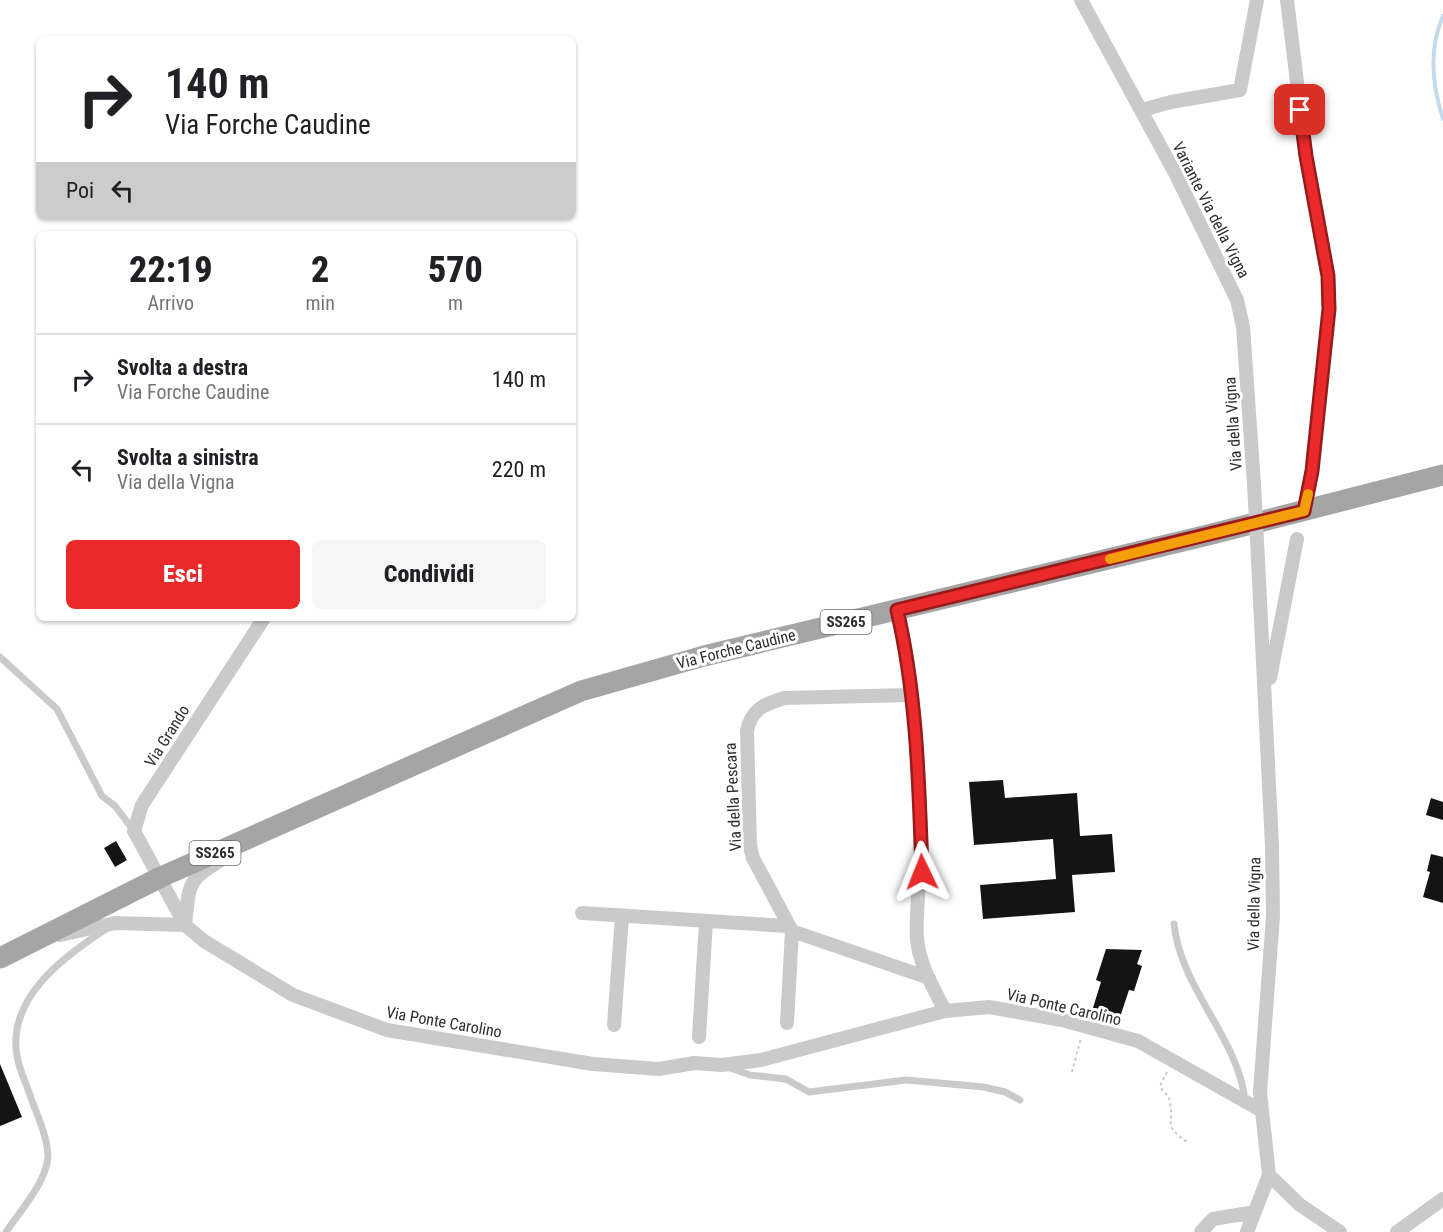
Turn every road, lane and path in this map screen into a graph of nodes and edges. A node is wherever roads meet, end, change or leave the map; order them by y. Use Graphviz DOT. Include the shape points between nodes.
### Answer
graph roads {
  1 [pos="1081,0"];
  2 [pos="1257,0"];
  3 [pos="1287,0"];
  4 [pos="1142,110"];
  5 [pos="1243,327"];
  6 [pos="1443,475"];
  7 [pos="1304,511"];
  8 [pos="1297,539"];
  9 [pos="897,610"];
  10 [pos="262,621"];
  11 [pos="0,657"];
  12 [pos="910,695"];
  13 [pos="1266,698"];
  14 [pos="269,829"];
  15 [pos="134,831"];
  16 [pos="161,877"];
  17 [pos="582,913"];
  18 [pos="622,916"];
  19 [pos="706,921"];
  20 [pos="115,923"];
  21 [pos="1174,924"];
  22 [pos="185,925"];
  23 [pos="789,928"];
  24 [pos="36,942"];
  25 [pos="0,958"];
  26 [pos="929,978"];
  27 [pos="945,1011"];
  28 [pos="787,1023"];
  29 [pos="614,1025"];
  30 [pos="1085,1026"];
  31 [pos="699,1037"];
  32 [pos="1173,1062"];
  33 [pos="722,1065"];
  34 [pos="1072,1072"];
  35 [pos="1020,1100"];
  36 [pos="1245,1102"];
  37 [pos="1262,1111"];
  38 [pos="1187,1142"];
  39 [pos="1269,1175"];
  40 [pos="1443,1198"];
  41 [pos="1255,1212"];
  42 [pos="6,1232"];
  43 [pos="1201,1232"];
  44 [pos="1247,1232"];
  45 [pos="1340,1232"];
  46 [pos="1397,1232"];
  1 -- 4 [label="street, Variante Via della Vigna"];
  2 -- 4 [label="street" via="1240,90"];
  3 -- 7 [label="street" via="1306,156 1328,276 1329,309 1314,460"];
  4 -- 5 [label="street, Variante Via della Vigna" via="1230,284"];
  5 -- 13 [label="street, Via della Vigna, bridge"];
  6 -- 7 [label="main road, Via Forche Caudine / SS265"];
  7 -- 9 [label="main road, Via Forche Caudine / SS265"];
  8 -- 13 [label="street, Via della Vigna"];
  9 -- 12 [label="street"];
  9 -- 14 [label="main road, Via Forche Caudine / SS265" via="704,656 581,691"];
  10 -- 15 [label="street, Via Grando" via="142,805"];
  11 -- 15 [label="lane" via="57,709 94,783"];
  12 -- 23 [label="street, Via della Pescara" via="784,698 764,704 752,715 747,731 750,846"];
  12 -- 26 [label="street" via="922,872 917,939"];
  13 -- 37 [label="street, Via della Vigna" via="1272,916"];
  14 -- 16 [label="main road, Via Forche Caudine / SS265"];
  14 -- 22 [label="street" via="197,875 189,894"];
  15 -- 16 [label="street"];
  16 -- 22 [label="street, Via Ponte Carolino"];
  16 -- 24 [label="main road, Via Forche Caudine"];
  17 -- 18 [label="street"];
  18 -- 19 [label="street"];
  18 -- 29 [label="street"];
  19 -- 23 [label="street"];
  19 -- 31 [label="street"];
  20 -- 22 [label="street"];
  20 -- 24 [label="street"];
  20 -- 42 [label="lane" via="47,973 29,999 16,1030 17,1057 48,1156 43,1175"];
  21 -- 36 [label="lane" via="1178,954 1240,1074"];
  22 -- 33 [label="street, Via Ponte Carolino" via="233,961 293,995 387,1030 647,1070 694,1063"];
  23 -- 26 [label="street"];
  23 -- 28 [label="street"];
  24 -- 25 [label="main road, Via Forche Caudine"];
  26 -- 27 [label="street"];
  27 -- 30 [label="street, Via Ponte Carolino" via="989,1007"];
  27 -- 33 [label="street, Via Ponte Carolino" via="800,1052"];
  30 -- 32 [label="street, Via Ponte Carolino" via="1138,1041"];
  30 -- 34 [label="path"];
  32 -- 36 [label="street, Via Ponte Carolino"];
  32 -- 38 [label="path" via="1160,1086 1171,1104 1169,1125"];
  33 -- 35 [label="lane, Via Ponte Carolino" via="750,1075 786,1079 809,1092 914,1080 984,1087"];
  36 -- 37 [label="street, Via Ponte Carolino"];
  37 -- 39 [label="street"];
  39 -- 41 [label="street"];
  39 -- 45 [label="street" via="1300,1205"];
  40 -- 46 [label="street"];
  41 -- 43 [label="street" via="1213,1219"];
  41 -- 44 [label="street"];
}
